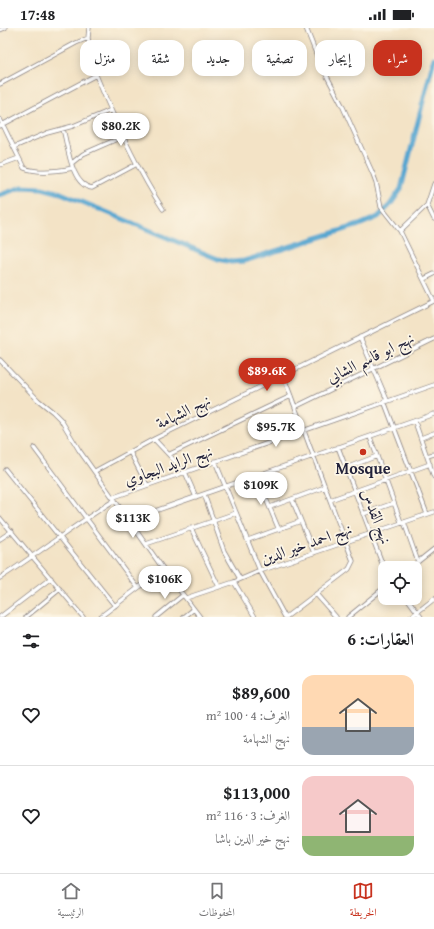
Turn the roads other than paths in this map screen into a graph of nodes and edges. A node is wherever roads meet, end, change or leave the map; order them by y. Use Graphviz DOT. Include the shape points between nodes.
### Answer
graph roads {
  1 [pos="89,28"];
  2 [pos="306,28"];
  3 [pos="88,38"];
  4 [pos="94,76"];
  5 [pos="96,76"];
  6 [pos="0,84"];
  7 [pos="111,110"];
  8 [pos="0,119"];
  9 [pos="1,125"];
  10 [pos="63,129"];
  11 [pos="124,136"];
  12 [pos="14,147"];
  13 [pos="19,158"];
  14 [pos="72,163"];
  15 [pos="137,164"];
  16 [pos="0,166"];
  17 [pos="73,168"];
  18 [pos="434,184"];
  19 [pos="427,205"];
  20 [pos="163,210"];
  21 [pos="434,219"];
  22 [pos="400,231"];
  23 [pos="434,274"];
  24 [pos="424,279"];
  25 [pos="434,301"];
  26 [pos="360,337"];
  27 [pos="434,339"];
  28 [pos="0,360"];
  29 [pos="374,369"];
  30 [pos="284,375"];
  31 [pos="434,385"];
  32 [pos="291,396"];
  33 [pos="386,401"];
  34 [pos="295,407"];
  35 [pos="434,414"];
  36 [pos="415,422"];
  37 [pos="394,428"];
  38 [pos="304,430"];
  39 [pos="434,433"];
  40 [pos="370,436"];
  41 [pos="421,438"];
  42 [pos="154,439"];
  43 [pos="338,447"];
  44 [pos="34,448"];
  45 [pos="130,452"];
  46 [pos="170,454"];
  47 [pos="434,454"];
  48 [pos="378,456"];
  49 [pos="428,456"];
  50 [pos="313,457"];
  51 [pos="216,462"];
  52 [pos="430,464"];
  53 [pos="346,468"];
  54 [pos="5,469"];
  55 [pos="433,469"];
  56 [pos="95,471"];
  57 [pos="411,471"];
  58 [pos="185,472"];
  59 [pos="257,477"];
  60 [pos="434,477"];
  61 [pos="386,479"];
  62 [pos="147,485"];
  63 [pos="225,487"];
  64 [pos="325,487"];
  65 [pos="354,491"];
  66 [pos="204,494"];
  67 [pos="196,497"];
  68 [pos="114,498"];
  69 [pos="292,499"];
  70 [pos="330,500"];
  71 [pos="394,503"];
  72 [pos="270,507"];
  73 [pos="434,512"];
  74 [pos="236,513"];
  75 [pos="363,514"];
  76 [pos="427,514"];
  77 [pos="0,518"];
  78 [pos="85,518"];
  79 [pos="129,520"];
  80 [pos="213,520"];
  81 [pos="301,521"];
  82 [pos="403,522"];
  83 [pos="191,528"];
  84 [pos="279,530"];
  85 [pos="12,531"];
  86 [pos="370,534"];
  87 [pos="59,536"];
  88 [pos="0,539"];
  89 [pos="248,540"];
  90 [pos="346,542"];
  91 [pos="146,544"];
  92 [pos="434,549"];
  93 [pos="314,553"];
  94 [pos="33,556"];
  95 [pos="381,561"];
  96 [pos="418,561"];
  97 [pos="419,561"];
  98 [pos="164,570"];
  99 [pos="260,571"];
  100 [pos="0,578"];
  101 [pos="51,578"];
  102 [pos="240,579"];
  103 [pos="234,582"];
  104 [pos="219,587"];
  105 [pos="138,588"];
  106 [pos="60,589"];
  107 [pos="378,593"];
  108 [pos="316,594"];
  109 [pos="185,596"];
  110 [pos="434,599"];
  111 [pos="412,605"];
  112 [pos="114,606"];
  113 [pos="194,609"];
  114 [pos="418,612"];
  115 [pos="0,617"];
  116 [pos="26,617"];
  117 [pos="83,617"];
  118 [pos="100,617"];
  119 [pos="156,617"];
  120 [pos="184,617"];
  121 [pos="200,617"];
  122 [pos="255,617"];
  123 [pos="285,617"];
  124 [pos="336,617"];
  125 [pos="348,617"];
  126 [pos="411,617"];
  127 [pos="421,617"];
  1 -- 3 [label="street"];
  2 -- 22 [label="street" via="373,174 381,207"];
  3 -- 6 [label="street"];
  4 -- 9 [label="street"];
  5 -- 7 [label="street"];
  7 -- 10 [label="street"];
  7 -- 11 [label="street"];
  8 -- 9 [label="street"];
  9 -- 12 [label="street"];
  10 -- 12 [label="street"];
  10 -- 14 [label="street"];
  11 -- 14 [label="street" via="83,154"];
  11 -- 15 [label="street"];
  12 -- 13 [label="street"];
  13 -- 16 [label="street"];
  13 -- 17 [label="street" via="22,166 29,169 57,171"];
  14 -- 17 [label="street"];
  15 -- 17 [label="street" via="92,188 85,186 78,179"];
  15 -- 20 [label="street"];
  18 -- 19 [label="street"];
  19 -- 21 [label="street"];
  19 -- 22 [label="street"];
  22 -- 24 [label="street"];
  23 -- 24 [label="street"];
  24 -- 25 [label="street"];
  25 -- 26 [label="street, نهج الشهامة"];
  26 -- 29 [label="street"];
  26 -- 30 [label="street, نهج الشهامة"];
  27 -- 29 [label="street, نهج ابو قاسم الشابي"];
  28 -- 56 [label="street" via="57,416"];
  29 -- 33 [label="street"];
  29 -- 34 [label="street, نهج ابو قاسم الشابي"];
  30 -- 32 [label="street"];
  30 -- 42 [label="street, نهج الشهامة"];
  31 -- 33 [label="street, نهج الرايد البجاوي"];
  32 -- 34 [label="street"];
  32 -- 46 [label="street"];
  33 -- 37 [label="street"];
  33 -- 38 [label="street, نهج الرايد البجاوي"];
  34 -- 38 [label="street"];
  35 -- 36 [label="street"];
  36 -- 37 [label="street"];
  36 -- 41 [label="street"];
  37 -- 40 [label="street"];
  37 -- 57 [label="street"];
  38 -- 50 [label="street"];
  38 -- 51 [label="street, نهج الرايد البجاوي"];
  39 -- 41 [label="street"];
  40 -- 43 [label="street"];
  40 -- 48 [label="street"];
  41 -- 49 [label="street"];
  42 -- 45 [label="street, نهج الشهامة"];
  42 -- 46 [label="street"];
  43 -- 50 [label="street"];
  43 -- 53 [label="street, نهج القدس"];
  44 -- 78 [label="street"];
  45 -- 56 [label="street, نهج الشهامة"];
  45 -- 62 [label="street"];
  46 -- 58 [label="street"];
  47 -- 49 [label="street"];
  48 -- 53 [label="street"];
  48 -- 61 [label="street"];
  49 -- 52 [label="street"];
  50 -- 59 [label="street"];
  50 -- 64 [label="street"];
  51 -- 58 [label="street, نهج الرايد البجاوي"];
  51 -- 63 [label="street"];
  52 -- 55 [label="street"];
  52 -- 57 [label="street"];
  53 -- 65 [label="street, نهج القدس"];
  54 -- 87 [label="street"];
  55 -- 60 [label="street"];
  56 -- 68 [label="street"];
  57 -- 61 [label="street"];
  57 -- 76 [label="street"];
  58 -- 62 [label="street, نهج الرايد البجاوي"];
  58 -- 67 [label="street"];
  59 -- 63 [label="street"];
  59 -- 72 [label="street"];
  61 -- 65 [label="street"];
  61 -- 71 [label="street"];
  62 -- 68 [label="street, نهج الرايد البجاوي"];
  63 -- 66 [label="street"];
  63 -- 74 [label="street"];
  64 -- 69 [label="street"];
  64 -- 70 [label="street"];
  65 -- 70 [label="street"];
  65 -- 75 [label="street, نهج القدس"];
  66 -- 67 [label="street"];
  66 -- 80 [label="street"];
  67 -- 79 [label="street"];
  68 -- 78 [label="street, نهج الرايد البجاوي"];
  68 -- 79 [label="street"];
  69 -- 72 [label="street"];
  69 -- 81 [label="street"];
  70 -- 90 [label="street"];
  71 -- 75 [label="street"];
  71 -- 82 [label="street"];
  72 -- 84 [label="street"];
  73 -- 76 [label="street, نهج احمد خير الدين"];
  74 -- 80 [label="street"];
  74 -- 89 [label="street"];
  75 -- 86 [label="street, نهج القدس"];
  76 -- 82 [label="street, نهج احمد خير الدين"];
  77 -- 85 [label="street"];
  78 -- 87 [label="street, نهج الرايد البجاوي"];
  78 -- 105 [label="street"];
  79 -- 91 [label="street"];
  80 -- 83 [label="street"];
  80 -- 102 [label="street" via="226,556"];
  81 -- 84 [label="street"];
  81 -- 93 [label="street"];
  82 -- 86 [label="street, نهج احمد خير الدين"];
  82 -- 96 [label="street"];
  83 -- 91 [label="street"];
  83 -- 104 [label="street"];
  84 -- 89 [label="street"];
  85 -- 88 [label="street"];
  85 -- 94 [label="street"];
  86 -- 90 [label="street, نهج احمد خير الدين"];
  86 -- 95 [label="street, نهج القدس"];
  87 -- 94 [label="street, نهج الرايد البجاوي"];
  87 -- 112 [label="street"];
  89 -- 99 [label="street"];
  90 -- 93 [label="street, نهج احمد خير الدين"];
  90 -- 108 [label="street" via="354,561 349,569"];
  91 -- 98 [label="street"];
  92 -- 97 [label="street"];
  93 -- 99 [label="street, نهج احمد خير الدين"];
  94 -- 100 [label="street, نهج الرايد البجاوي"];
  94 -- 101 [label="street"];
  98 -- 105 [label="street"];
  98 -- 109 [label="street"];
  99 -- 102 [label="street, نهج احمد خير الدين"];
  99 -- 123 [label="street"];
  101 -- 106 [label="street"];
  101 -- 115 [label="street"];
  102 -- 103 [label="street, نهج احمد خير الدين"];
  103 -- 104 [label="street, نهج احمد خير الدين"];
  103 -- 122 [label="street"];
  104 -- 109 [label="street, نهج احمد خير الدين"];
  105 -- 112 [label="street"];
  106 -- 116 [label="street"];
  106 -- 117 [label="street"];
  107 -- 125 [label="street"];
  108 -- 123 [label="street"];
  108 -- 124 [label="street"];
  109 -- 113 [label="street"];
  109 -- 119 [label="street, نهج احمد خير الدين"];
  110 -- 114 [label="street"];
  111 -- 114 [label="street"];
  112 -- 118 [label="street"];
  113 -- 120 [label="street"];
  113 -- 121 [label="street"];
  114 -- 126 [label="street"];
  114 -- 127 [label="street"];
}
